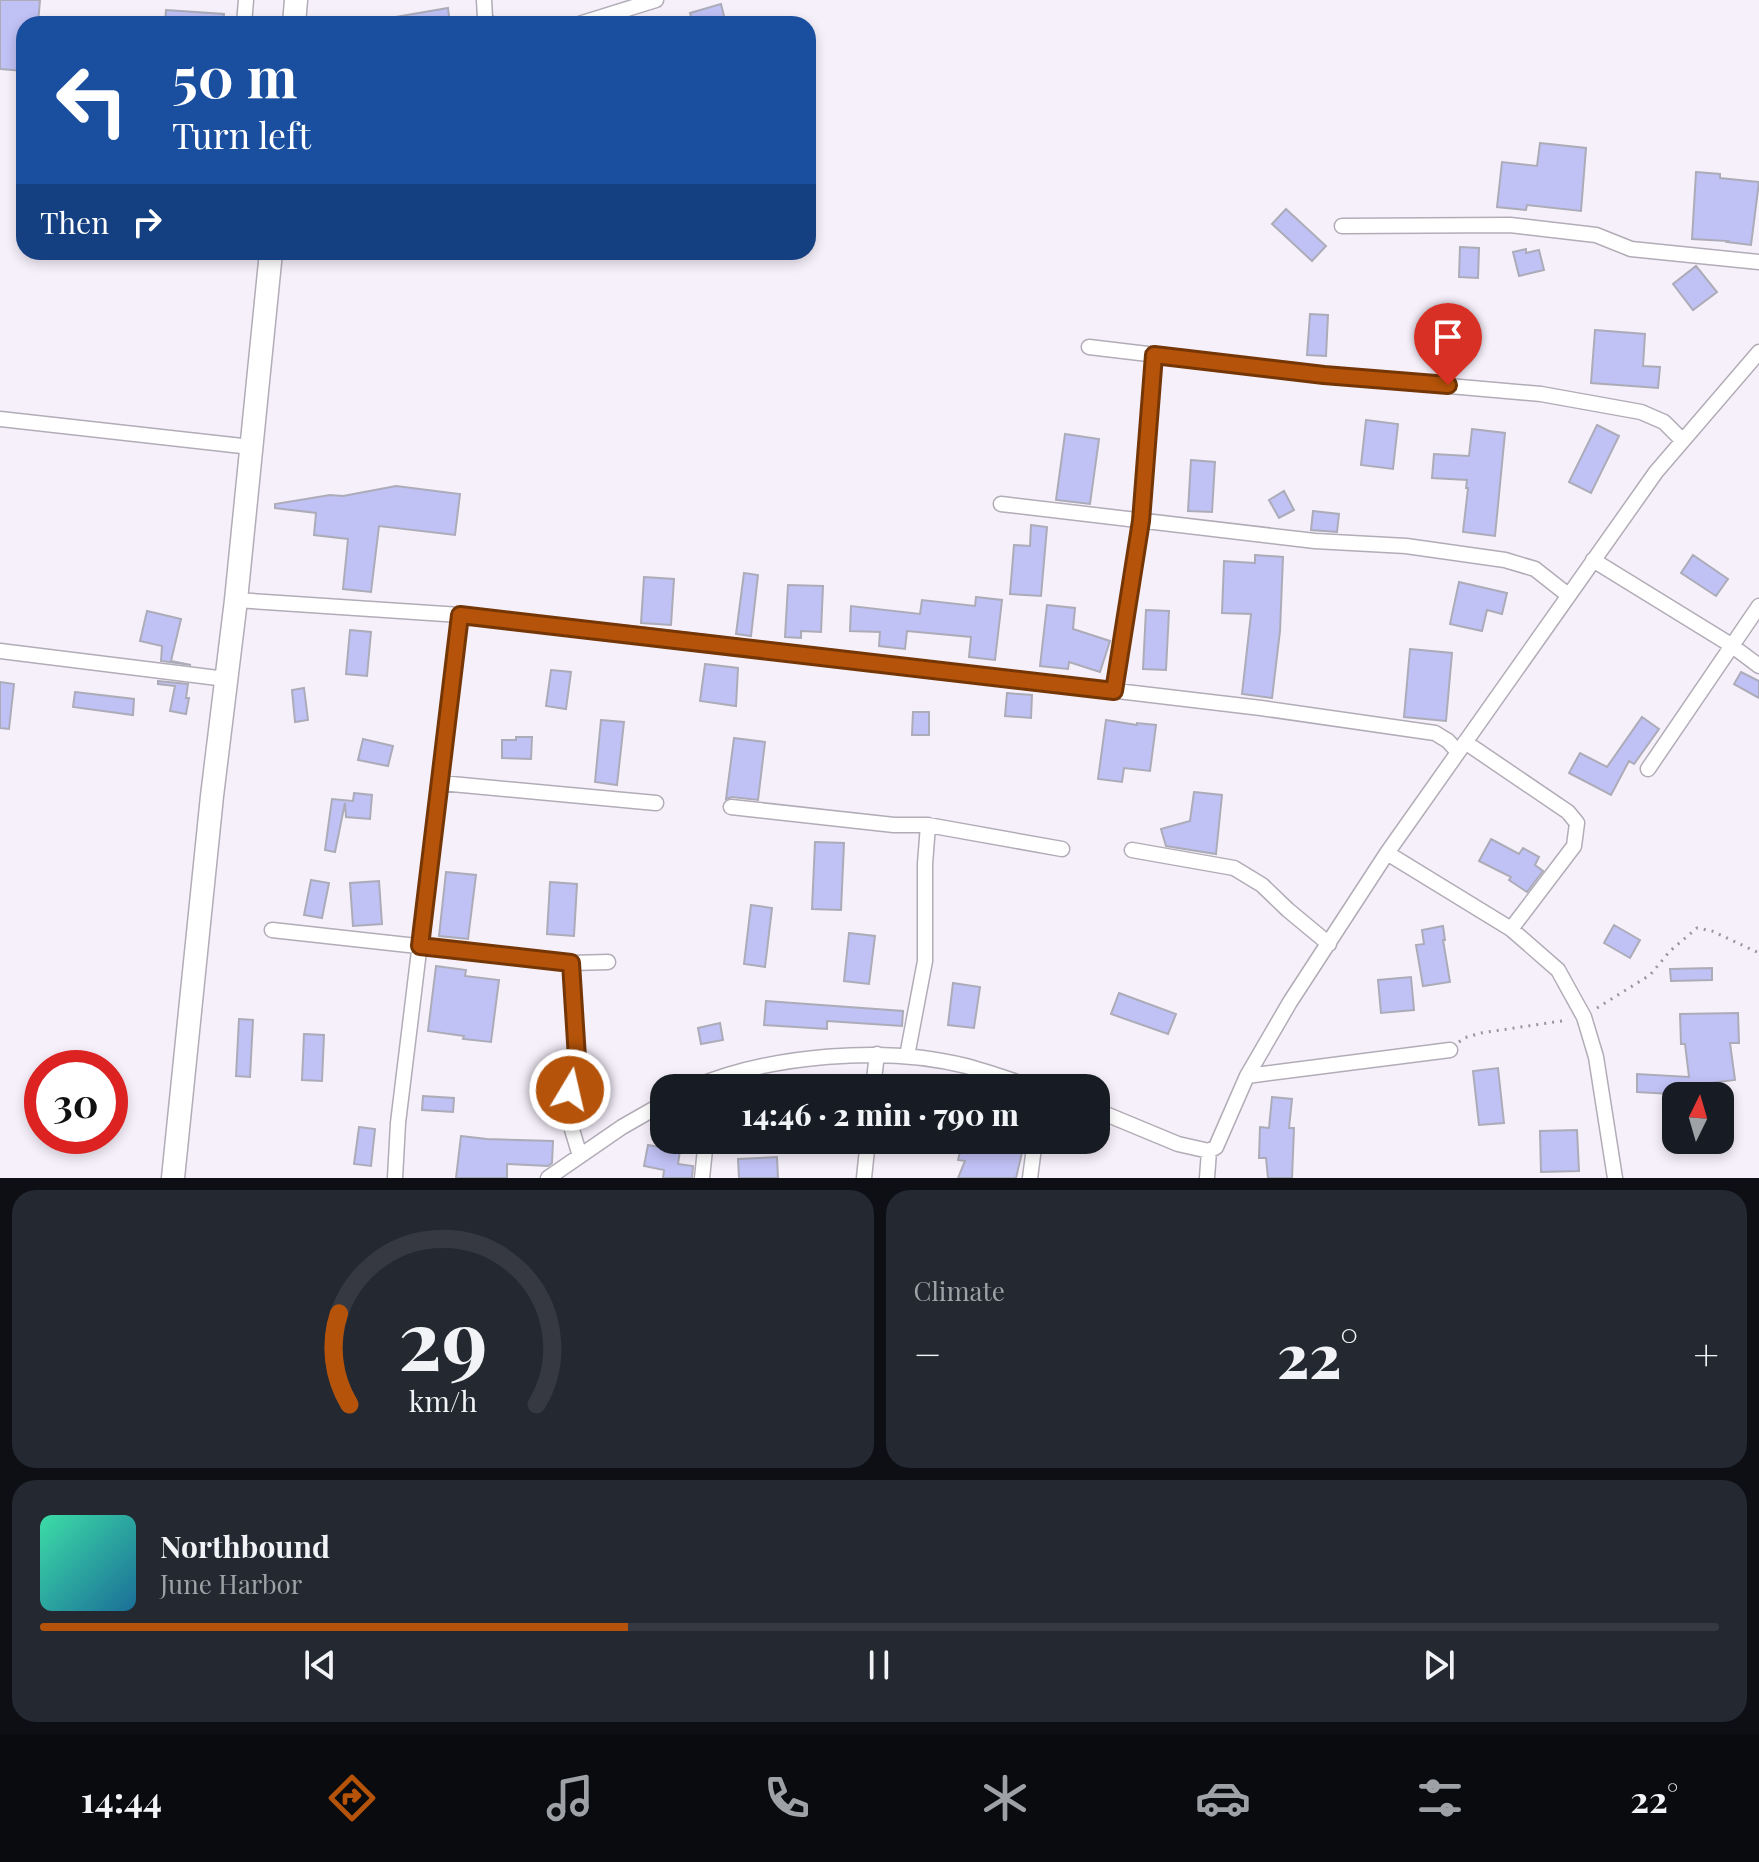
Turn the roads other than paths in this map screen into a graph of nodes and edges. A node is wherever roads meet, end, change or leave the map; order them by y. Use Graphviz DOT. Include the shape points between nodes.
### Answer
graph roads {
  1 [pos="656,0"];
  2 [pos="605,16"];
  3 [pos="1342,226"];
  4 [pos="270,260"];
  5 [pos="1759,262"];
  6 [pos="1089,347"];
  7 [pos="1759,352"];
  8 [pos="1154,355"];
  9 [pos="0,419"];
  10 [pos="1682,440"];
  11 [pos="251,447"];
  12 [pos="1001,504"];
  13 [pos="1141,521"];
  14 [pos="1593,560"];
  15 [pos="1568,595"];
  16 [pos="236,600"];
  17 [pos="1759,606"];
  18 [pos="460,615"];
  19 [pos="1731,645"];
  20 [pos="0,651"];
  21 [pos="1759,666"];
  22 [pos="226,679"];
  23 [pos="1114,691"];
  24 [pos="1462,747"];
  25 [pos="1648,769"];
  26 [pos="441,783"];
  27 [pos="656,803"];
  28 [pos="731,807"];
  29 [pos="928,825"];
  30 [pos="1062,849"];
  31 [pos="1132,850"];
  32 [pos="1387,853"];
  33 [pos="1511,929"];
  34 [pos="272,930"];
  35 [pos="1329,944"];
  36 [pos="420,946"];
  37 [pos="608,962"];
  38 [pos="571,963"];
  39 [pos="1450,1050"];
  40 [pos="877,1054"];
  41 [pos="907,1056"];
  42 [pos="744,1074"];
  43 [pos="875,1074"];
  44 [pos="992,1074"];
  45 [pos="1247,1076"];
  46 [pos="650,1111"];
  47 [pos="1110,1116"];
  48 [pos="1209,1151"];
  49 [pos="705,1154"];
  50 [pos="867,1154"];
  51 [pos="1033,1154"];
  52 [pos="580,1156"];
  53 [pos="173,1178"];
  54 [pos="395,1178"];
  55 [pos="548,1178"];
  56 [pos="702,1178"];
  57 [pos="864,1178"];
  58 [pos="1030,1178"];
  59 [pos="1207,1178"];
  60 [pos="1615,1178"];
  1 -- 2 [label="street"];
  3 -- 5 [label="street" via="1510,225 1596,235 1631,249"];
  4 -- 11 [label="street"];
  6 -- 8 [label="street"];
  7 -- 10 [label="street"];
  8 -- 10 [label="street" via="1541,394 1641,412 1664,422"];
  8 -- 13 [label="street"];
  9 -- 11 [label="street"];
  10 -- 14 [label="street"];
  11 -- 16 [label="street"];
  12 -- 13 [label="street"];
  13 -- 15 [label="street" via="1505,560 1535,569"];
  13 -- 23 [label="street"];
  14 -- 15 [label="street"];
  14 -- 19 [label="street"];
  15 -- 24 [label="street"];
  16 -- 18 [label="street"];
  16 -- 22 [label="street"];
  17 -- 19 [label="street"];
  18 -- 23 [label="street"];
  18 -- 26 [label="street"];
  19 -- 21 [label="street"];
  19 -- 25 [label="street"];
  20 -- 22 [label="street"];
  22 -- 53 [label="street"];
  23 -- 24 [label="street" via="1435,733"];
  24 -- 32 [label="street"];
  24 -- 33 [label="street" via="1568,812 1577,823 1574,846"];
  26 -- 27 [label="street"];
  26 -- 36 [label="street"];
  28 -- 29 [label="street"];
  29 -- 30 [label="street"];
  29 -- 41 [label="street" via="925,961"];
  31 -- 35 [label="street" via="1234,868 1262,885"];
  32 -- 33 [label="street"];
  32 -- 35 [label="street"];
  33 -- 60 [label="street" via="1558,970 1584,1017 1596,1057"];
  34 -- 36 [label="street"];
  35 -- 45 [label="street"];
  36 -- 38 [label="street"];
  36 -- 54 [label="street"];
  37 -- 38 [label="street"];
  38 -- 52 [label="street" via="577,1058 570,1123"];
  39 -- 45 [label="street"];
  40 -- 41 [label="street"];
  40 -- 42 [label="street" via="777,1063"];
  40 -- 43 [label="street"];
  41 -- 44 [label="street"];
  45 -- 48 [label="street" via="1216,1147"];
  46 -- 52 [label="street"];
  47 -- 48 [label="street"];
  48 -- 59 [label="street"];
  49 -- 56 [label="street"];
  50 -- 57 [label="street"];
  51 -- 58 [label="street"];
  52 -- 55 [label="street"];
}
